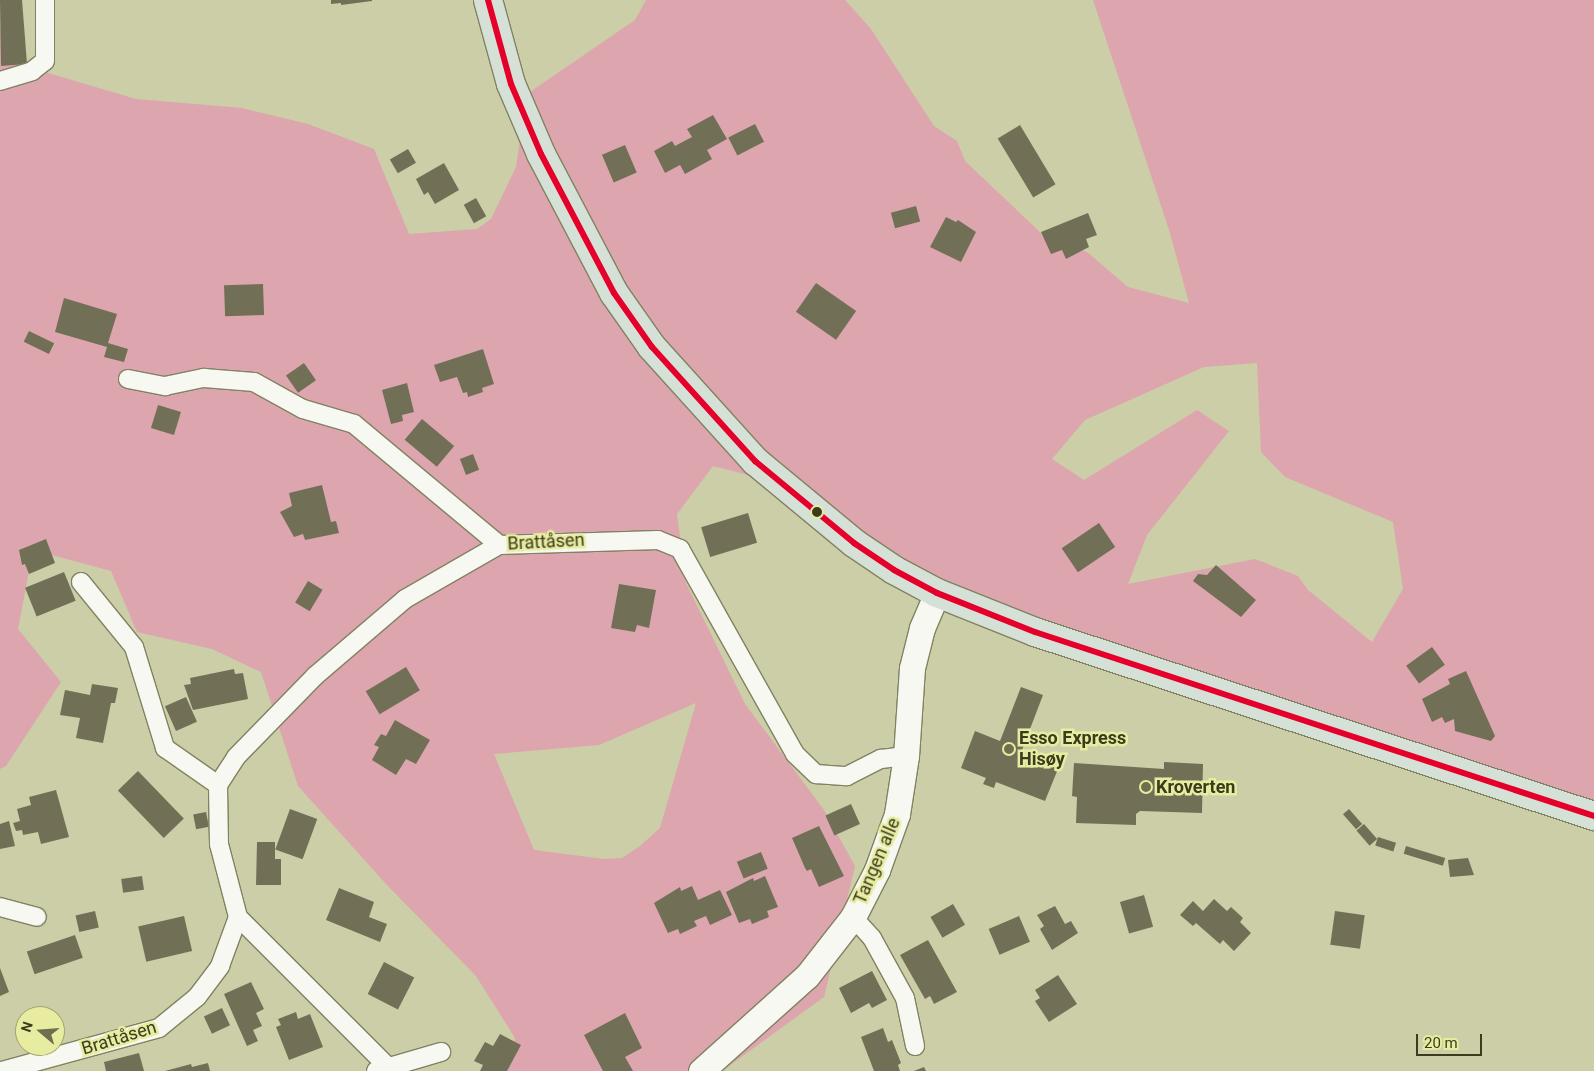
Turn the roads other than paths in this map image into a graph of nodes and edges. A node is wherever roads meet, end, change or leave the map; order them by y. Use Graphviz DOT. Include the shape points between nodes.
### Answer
graph roads {
  1 [pos="44,0"];
  2 [pos="488,0"];
  3 [pos="0,80"];
  4 [pos="128,378"];
  5 [pos="499,545"];
  6 [pos="81,582"];
  7 [pos="938,593"];
  8 [pos="906,756"];
  9 [pos="218,785"];
  10 [pos="1594,816"];
  11 [pos="0,907"];
  12 [pos="37,917"];
  13 [pos="238,917"];
  14 [pos="853,917"];
  15 [pos="915,1046"];
  16 [pos="442,1052"];
  17 [pos="382,1069"];
  18 [pos="2,1071"];
  19 [pos="701,1071"];
  1 -- 3 [label="street" via="44,61 32,71"];
  2 -- 7 [label="main road" via="511,84 541,154 600,270 652,347 755,461 854,543 894,570"];
  4 -- 5 [label="street" via="165,386 204,378 254,382 303,409 354,424"];
  5 -- 8 [label="street, Brattåsen" via="658,540 680,549 795,754 816,774 847,776 880,759"];
  5 -- 9 [label="street, Brattåsen" via="405,599 330,663 236,757"];
  6 -- 9 [label="street" via="134,647 165,748"];
  7 -- 8 [label="main road, Tangen alle" via="922,628 912,668"];
  7 -- 10 [label="main road" via="1035,632"];
  8 -- 14 [label="main road, Tangen alle" via="897,814 877,870"];
  9 -- 13 [label="street" via="219,844"];
  11 -- 12 [label="street"];
  13 -- 17 [label="street"];
  13 -- 18 [label="street, Brattåsen" via="220,966 197,997 160,1028"];
  14 -- 15 [label="street" via="872,938 905,998"];
  14 -- 19 [label="main road, Tangen alle" via="807,976"];
  16 -- 17 [label="street"];
}
